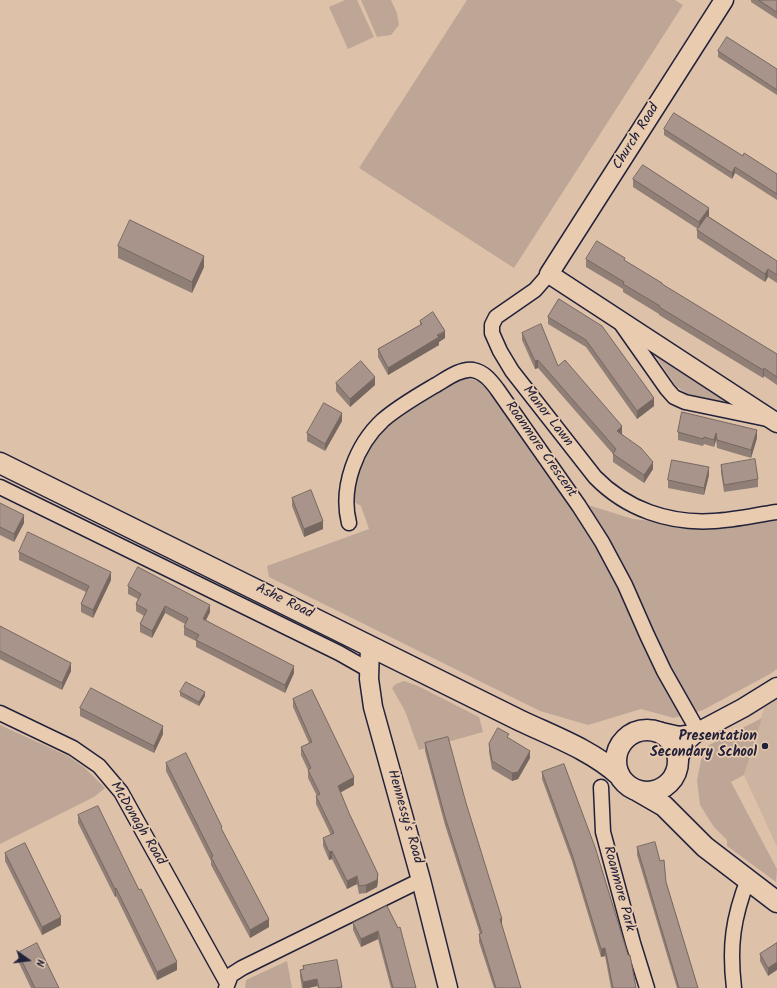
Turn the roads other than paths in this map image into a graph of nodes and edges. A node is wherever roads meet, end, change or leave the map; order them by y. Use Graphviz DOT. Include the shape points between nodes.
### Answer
graph roads {
  1 [pos="724,0"];
  2 [pos="549,274"];
  3 [pos="620,321"];
  4 [pos="775,422"];
  5 [pos="0,463"];
  6 [pos="44,485"];
  7 [pos="0,487"];
  8 [pos="35,504"];
  9 [pos="777,512"];
  10 [pos="349,523"];
  11 [pos="155,540"];
  12 [pos="146,559"];
  13 [pos="370,646"];
  14 [pos="369,670"];
  15 [pos="777,687"];
  16 [pos="0,713"];
  17 [pos="657,731"];
  18 [pos="698,732"];
  19 [pos="628,736"];
  20 [pos="567,742"];
  21 [pos="677,766"];
  22 [pos="619,775"];
  23 [pos="601,787"];
  24 [pos="638,791"];
  25 [pos="688,830"];
  26 [pos="748,879"];
  27 [pos="421,880"];
  28 [pos="777,902"];
  29 [pos="226,986"];
  30 [pos="448,988"];
  31 [pos="648,988"];
  32 [pos="734,988"];
  1 -- 2 [label="street, Church Road"];
  2 -- 3 [label="street"];
  2 -- 9 [label="street, Manor Lawn" via="535,290 496,317 492,324 492,333 512,371 602,484 634,506 677,519 714,521"];
  3 -- 4 [label="street"];
  3 -- 4 [label="street" via="674,397 685,402"];
  5 -- 6 [label="main road, Ashe Road"];
  6 -- 8 [label="street"];
  6 -- 11 [label="main road, Ashe Road"];
  7 -- 8 [label="street"];
  8 -- 12 [label="street"];
  10 -- 18 [label="street, Roanmore Crescent" via="346,499 349,481 357,457 375,428 396,410 457,374 471,370 482,373 497,389 602,542 625,585 664,671"];
  11 -- 12 [label="street"];
  11 -- 13 [label="main road, Ashe Road"];
  12 -- 14 [label="street"];
  13 -- 14 [label="street, Hennessy's Road"];
  13 -- 20 [label="main road, Ashe Road"];
  14 -- 27 [label="street, Hennessy's Road" via="376,718"];
  15 -- 18 [label="street"];
  16 -- 29 [label="street, McDonagh Road" via="73,748 99,766 121,792"];
  17 -- 18 [label="street" via="679,736"];
  17 -- 19 [label="main road" via="645,729"];
  17 -- 21 [label="main road" via="672,742"];
  18 -- 21 [label="street" via="688,740"];
  19 -- 20 [label="main road, Ashe Road" via="605,746"];
  19 -- 22 [label="main road" via="620,745 616,757"];
  20 -- 22 [label="main road, Ashe Road" via="595,756"];
  21 -- 24 [label="main road" via="669,784 658,791"];
  21 -- 25 [label="main road" via="677,802 681,818"];
  22 -- 24 [label="main road" via="627,785"];
  23 -- 31 [label="street, Roanmore Park" via="603,832"];
  24 -- 25 [label="main road" via="664,806"];
  25 -- 26 [label="main road" via="705,847"];
  26 -- 28 [label="main road"];
  26 -- 32 [label="street" via="732,934"];
  27 -- 29 [label="street" via="242,968 231,975"];
  27 -- 30 [label="street, Hennessy's Road"];
}
